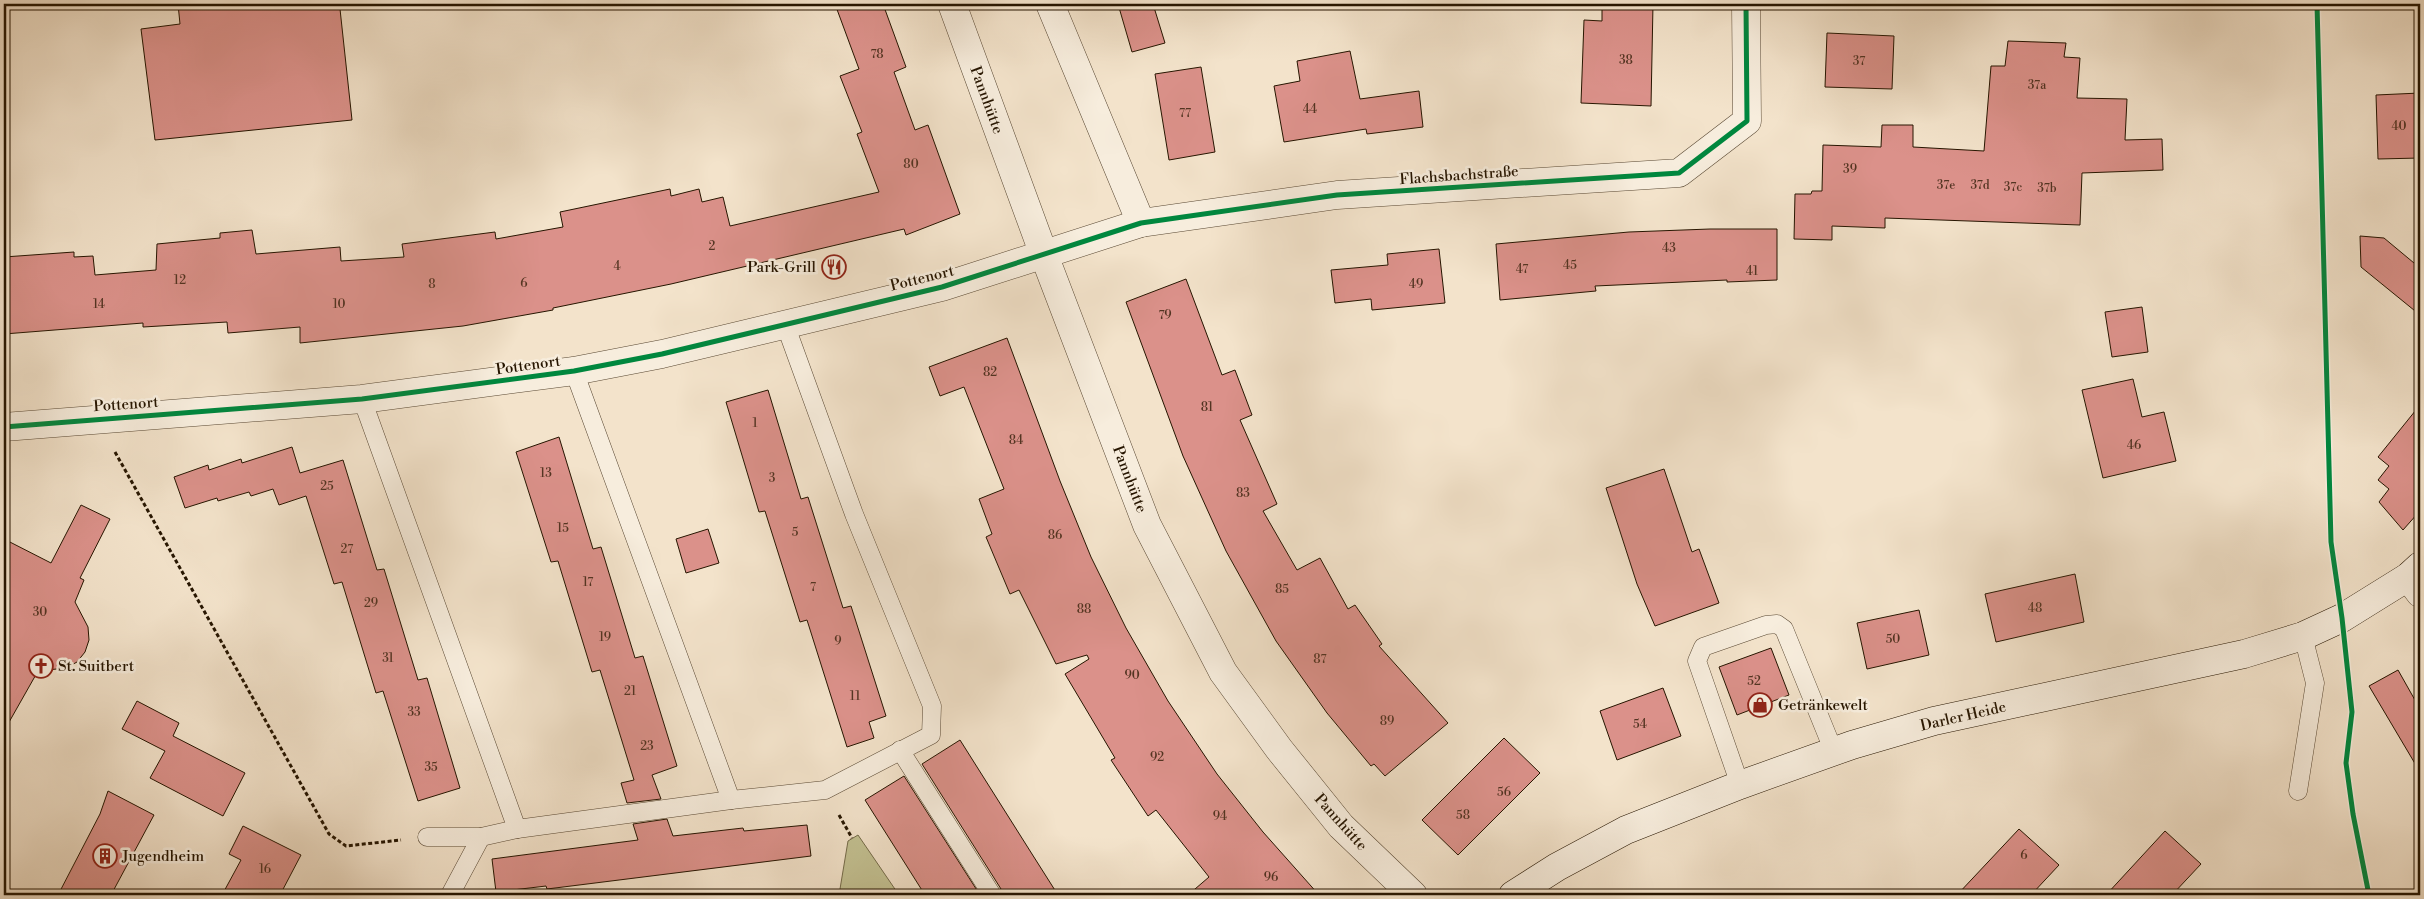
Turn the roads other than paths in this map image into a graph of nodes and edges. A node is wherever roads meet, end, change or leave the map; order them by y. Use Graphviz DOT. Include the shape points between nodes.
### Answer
graph roads {
  1 [pos="952,4"];
  2 [pos="1050,4"];
  3 [pos="1746,4"];
  4 [pos="1141,223"];
  5 [pos="1044,255"];
  6 [pos="785,324"];
  7 [pos="574,371"];
  8 [pos="362,398"];
  9 [pos="4,427"];
  10 [pos="2416,579"];
  11 [pos="2303,636"];
  12 [pos="900,750"];
  13 [pos="1834,752"];
  14 [pos="1740,785"];
  15 [pos="2298,791"];
  16 [pos="731,800"];
  17 [pos="517,829"];
  18 [pos="427,837"];
  19 [pos="481,837"];
  20 [pos="450,895"];
  21 [pos="992,895"];
  22 [pos="1413,895"];
  23 [pos="1513,895"];
  1 -- 5 [label="street, Pannhütte"];
  2 -- 4 [label="street"];
  3 -- 4 [label="street, Flachsbachstraße" via="1747,121 1679,173 1337,196"];
  4 -- 5 [label="street, Flachsbachstraße"];
  5 -- 6 [label="street, Pottenort" via="942,287"];
  5 -- 22 [label="street, Pannhütte" via="1147,525 1222,672 1341,826"];
  6 -- 7 [label="street, Pottenort" via="662,354"];
  6 -- 12 [label="lane" via="854,514 932,706 931,735"];
  7 -- 8 [label="street, Pottenort"];
  7 -- 16 [label="lane"];
  8 -- 9 [label="street, Pottenort"];
  8 -- 17 [label="lane"];
  10 -- 11 [label="street, Darler Heide"];
  11 -- 13 [label="street, Darler Heide" via="2244,654 1934,722"];
  11 -- 15 [label="lane" via="2315,683"];
  12 -- 16 [label="lane" via="825,790"];
  12 -- 21 [label="lane"];
  13 -- 14 [label="street, Darler Heide"];
  13 -- 14 [label="lane" via="1784,629 1777,624 1766,625 1703,647 1697,661"];
  14 -- 23 [label="street, Darler Heide" via="1626,830"];
  16 -- 17 [label="lane"];
  17 -- 19 [label="lane"];
  18 -- 19 [label="lane"];
  19 -- 20 [label="lane"];
}
